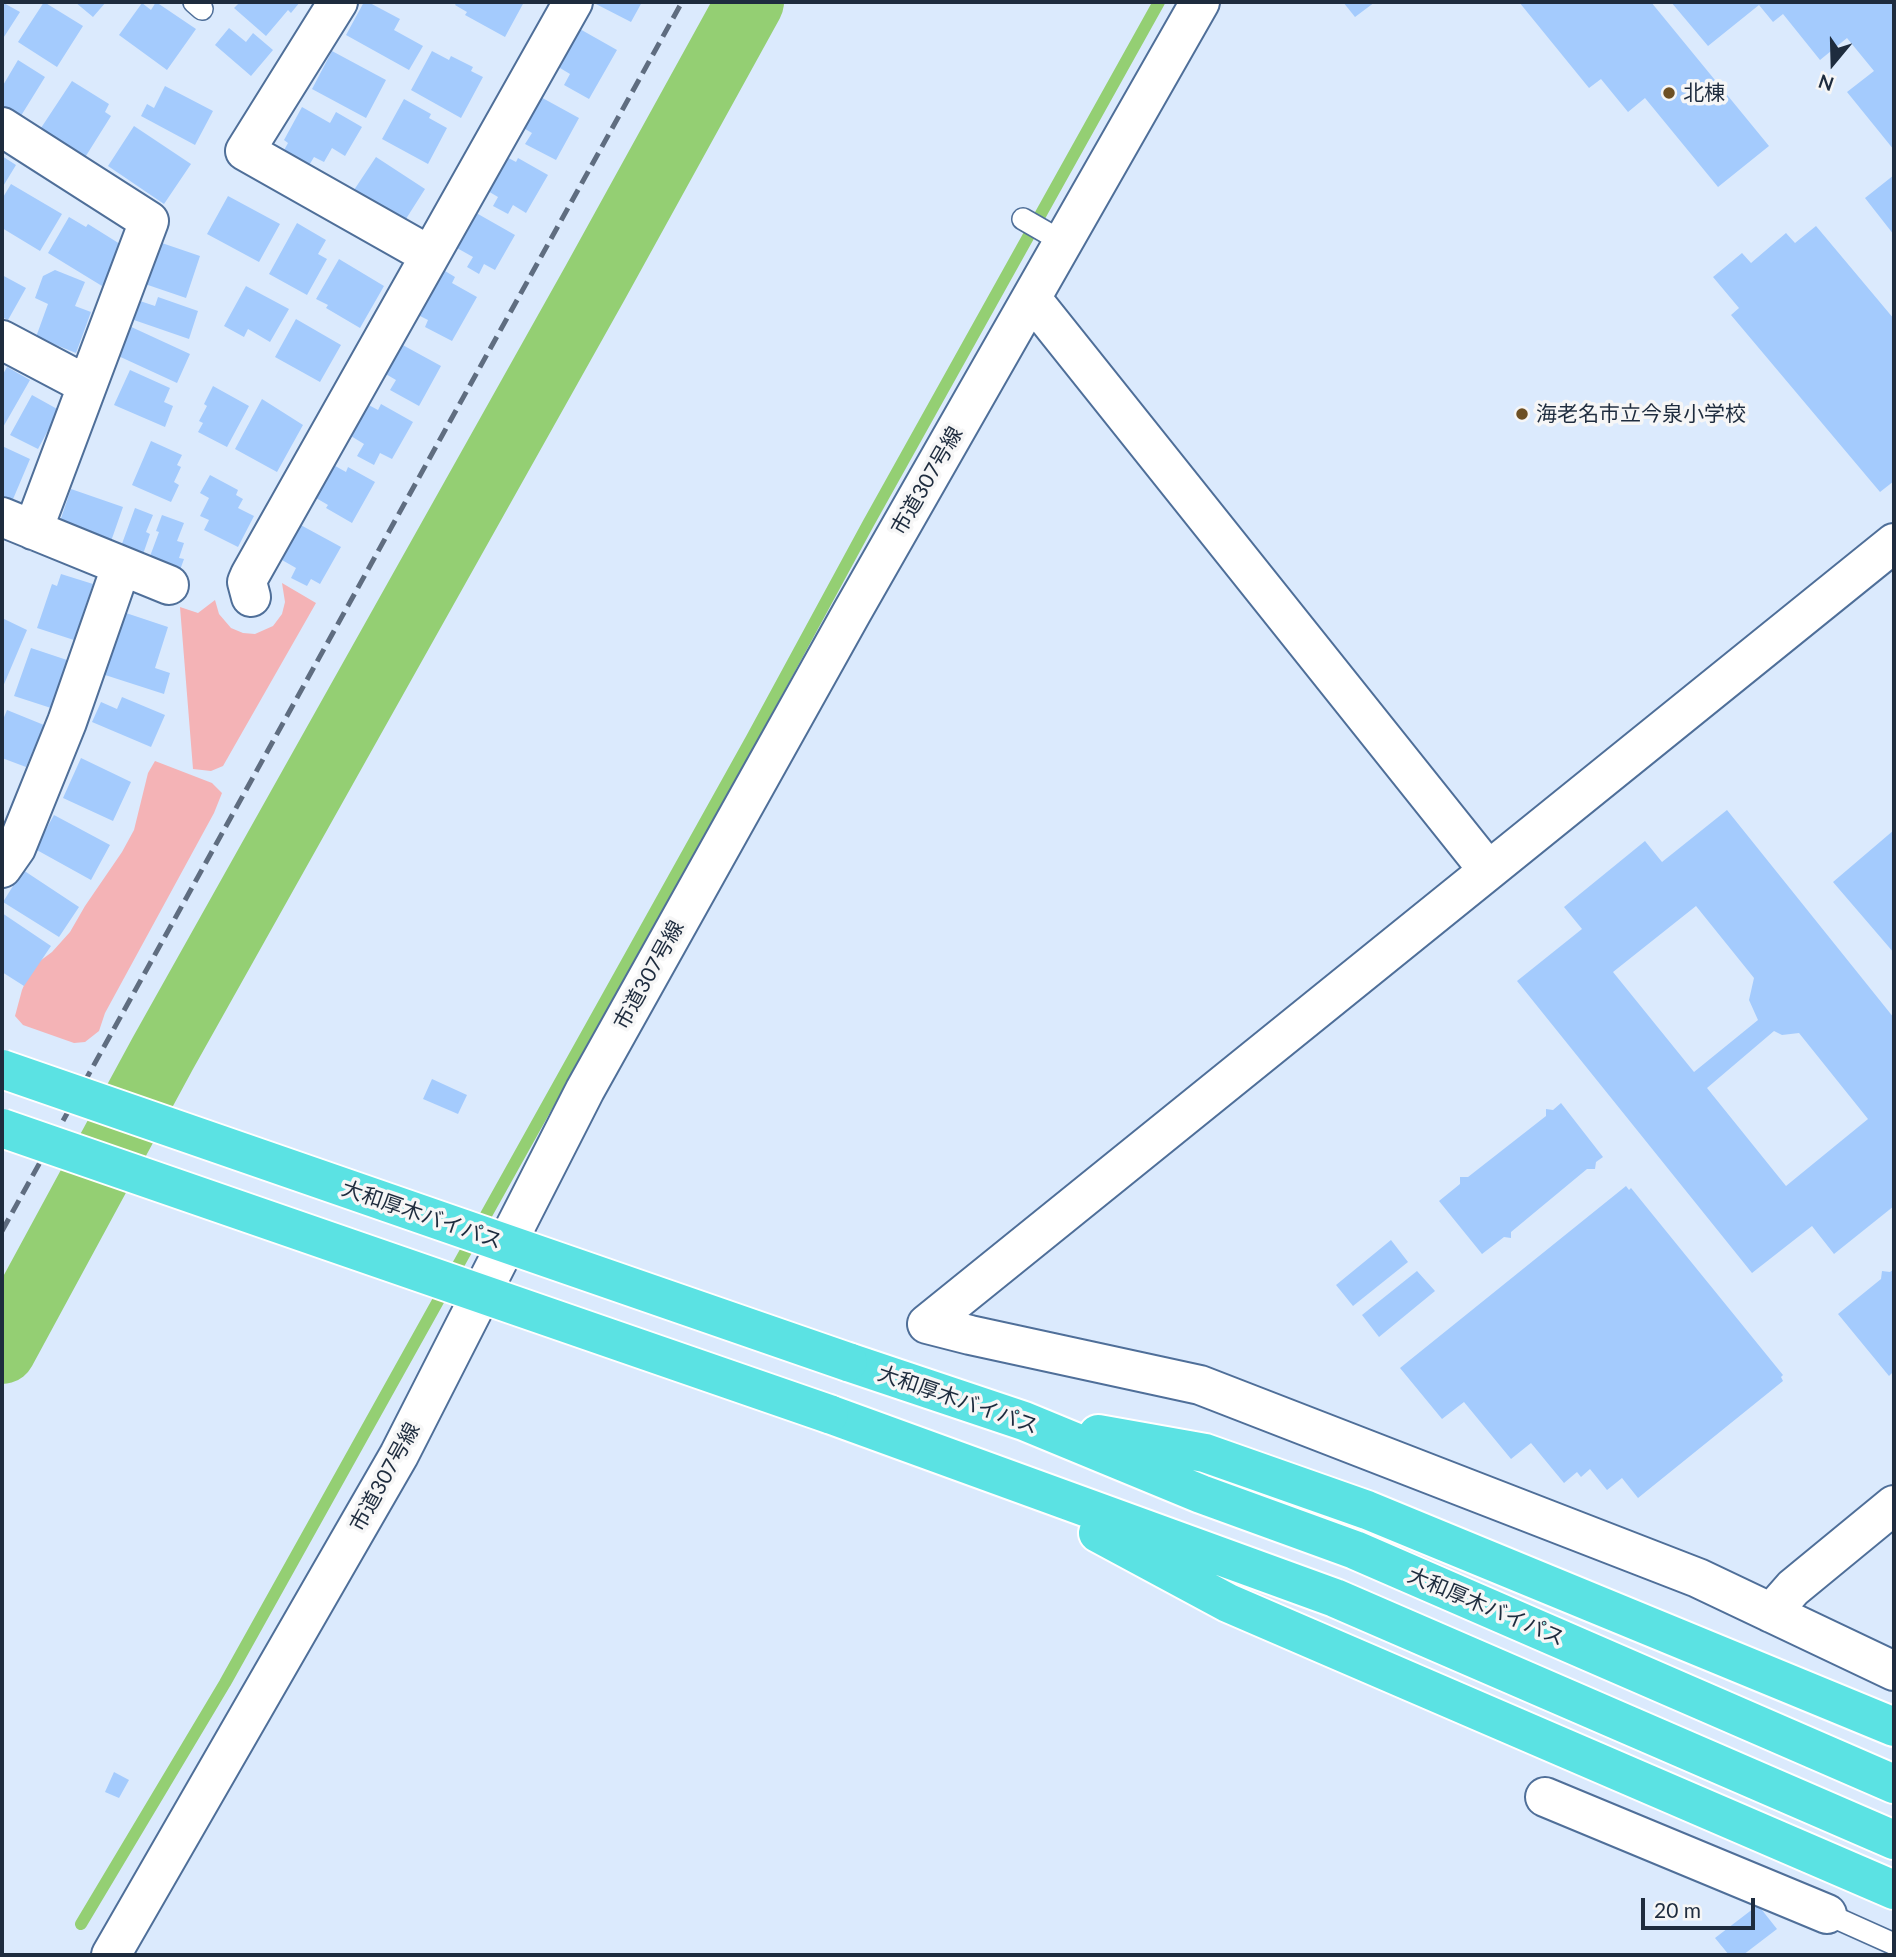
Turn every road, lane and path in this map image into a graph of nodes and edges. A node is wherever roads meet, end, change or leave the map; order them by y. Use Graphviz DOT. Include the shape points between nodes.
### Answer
graph roads {
  1 [pos="338,2"];
  2 [pos="573,2"];
  3 [pos="1200,2"];
  4 [pos="2,127"];
  5 [pos="1023,219"];
  6 [pos="1055,237"];
  7 [pos="429,256"];
  8 [pos="1031,299"];
  9 [pos="2,340"];
  10 [pos="87,385"];
  11 [pos="17,523"];
  12 [pos="1894,543"];
  13 [pos="121,567"];
  14 [pos="169,585"];
  15 [pos="251,597"];
  16 [pos="2,868"];
  17 [pos="1488,870"];
  18 [pos="2,1069"];
  19 [pos="2,1128"];
  20 [pos="1024,1421"];
  21 [pos="972,1464"];
  22 [pos="1894,1505"];
  23 [pos="1771,1612"];
  24 [pos="1894,1671"];
  25 [pos="1894,1727"];
  26 [pos="1894,1784"];
  27 [pos="1545,1797"];
  28 [pos="1894,1840"];
  29 [pos="1894,1890"];
  30 [pos="1827,1914"];
  31 [pos="1894,1944"];
  32 [pos="111,1955"];
  1 -- 7 [label="street" via="245,151"];
  2 -- 7 [label="street"];
  3 -- 6 [label="street, 市道307号線"];
  4 -- 10 [label="street" via="149,221"];
  5 -- 6 [label="lane"];
  6 -- 8 [label="street, 市道307号線"];
  7 -- 15 [label="street" via="250,575"];
  8 -- 17 [label="street"];
  8 -- 32 [label="street, 市道307号線" via="585,1090 398,1455"];
  9 -- 10 [label="street"];
  10 -- 11 [label="street"];
  11 -- 13 [label="street"];
  12 -- 17 [label="street"];
  13 -- 14 [label="street"];
  13 -- 16 [label="street" via="66,722 16,848"];
  17 -- 23 [label="street" via="927,1324 1200,1385 1698,1578"];
  18 -- 20 [label="highway, 大和厚木バイパス, bridge"];
  19 -- 21 [label="highway, bridge"];
  20 -- 25 [label="highway" via="1205,1453 1342,1501"];
  20 -- 26 [label="highway, 大和厚木バイパス" via="1201,1494 1355,1550"];
  21 -- 28 [label="highway" via="1335,1598"];
  21 -- 29 [label="highway" via="1228,1603"];
  22 -- 23 [label="street" via="1793,1588"];
  23 -- 24 [label="street"];
  27 -- 30 [label="street"];
  30 -- 31 [label="lane"];
}
